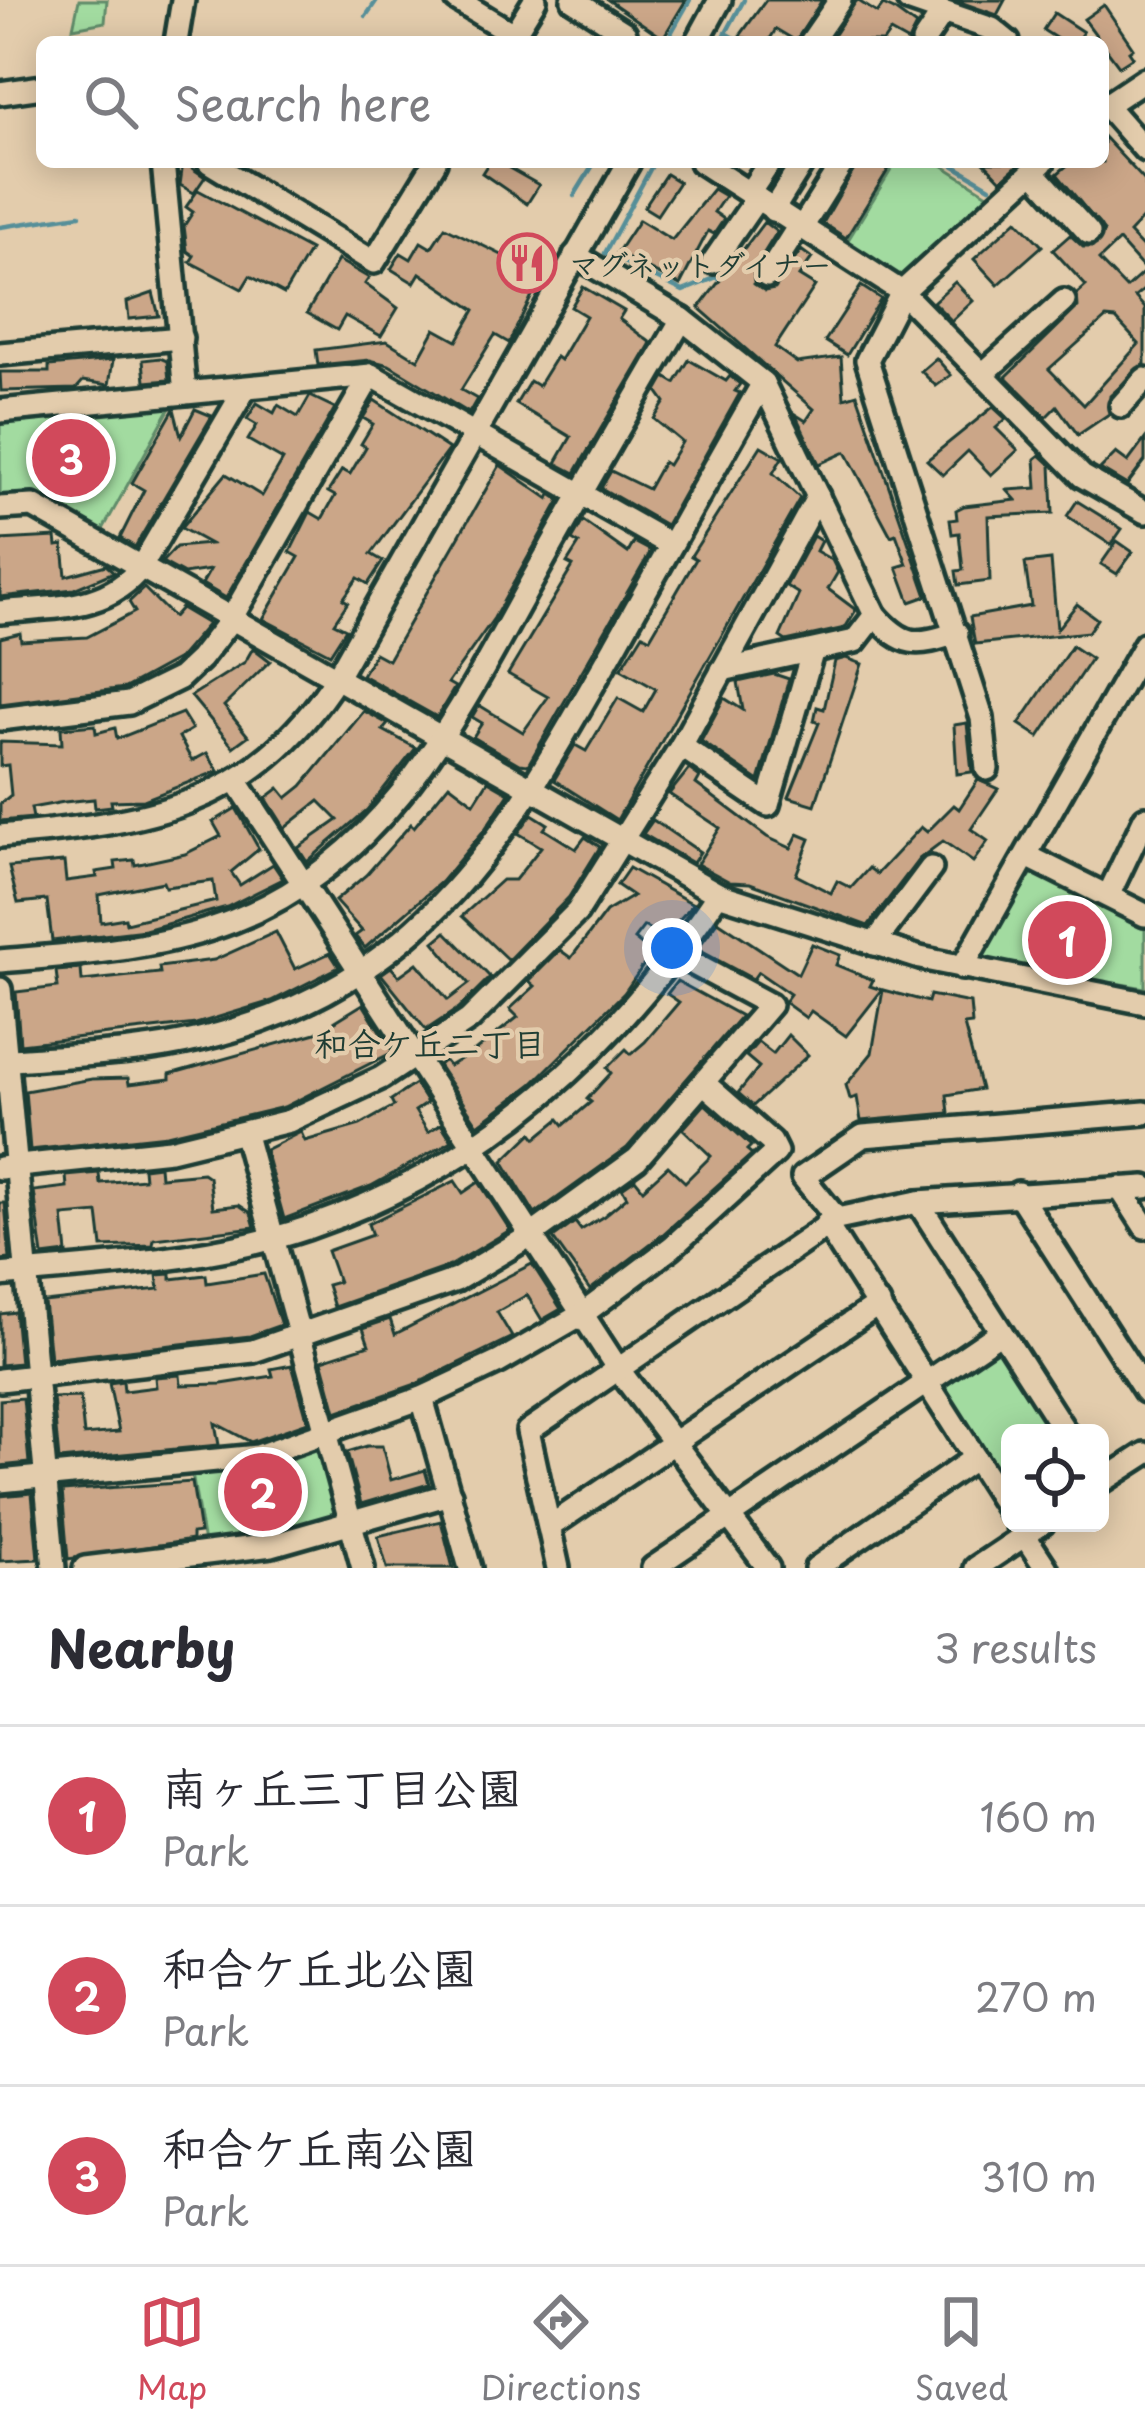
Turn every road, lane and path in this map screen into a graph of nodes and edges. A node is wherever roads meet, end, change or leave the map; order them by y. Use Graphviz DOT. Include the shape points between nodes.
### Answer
graph roads {
  1 [pos="183,0"];
  2 [pos="457,0"];
  3 [pos="535,0"];
  4 [pos="573,0"];
  5 [pos="720,0"];
  6 [pos="840,0"];
  7 [pos="908,0"];
  8 [pos="942,14"];
  9 [pos="625,34"];
  10 [pos="177,36"];
  11 [pos="510,36"];
  12 [pos="518,36"];
  13 [pos="700,36"];
  14 [pos="815,36"];
  15 [pos="927,36"];
  16 [pos="1001,36"];
  17 [pos="1145,79"];
  18 [pos="36,88"];
  19 [pos="0,93"];
  20 [pos="1109,102"];
  21 [pos="1109,110"];
  22 [pos="1145,150"];
  23 [pos="164,168"];
  24 [pos="219,168"];
  25 [pos="431,168"];
  26 [pos="626,168"];
  27 [pos="709,168"];
  28 [pos="768,168"];
  29 [pos="796,168"];
  30 [pos="839,168"];
  31 [pos="1036,168"];
  32 [pos="1040,168"];
  33 [pos="760,200"];
  34 [pos="799,228"];
  35 [pos="1089,233"];
  36 [pos="575,255"];
  37 [pos="713,262"];
  38 [pos="767,276"];
  39 [pos="902,292"];
  40 [pos="1064,301"];
  41 [pos="682,319"];
  42 [pos="181,338"];
  43 [pos="0,354"];
  44 [pos="985,372"];
  45 [pos="370,375"];
  46 [pos="1145,379"];
  47 [pos="763,383"];
  48 [pos="245,388"];
  49 [pos="185,393"];
  50 [pos="1121,406"];
  51 [pos="0,412"];
  52 [pos="476,431"];
  53 [pos="581,493"];
  54 [pos="818,496"];
  55 [pos="0,508"];
  56 [pos="1145,512"];
  57 [pos="671,545"];
  58 [pos="141,567"];
  59 [pos="0,612"];
  60 [pos="875,615"];
  61 [pos="232,619"];
  62 [pos="956,633"];
  63 [pos="1145,644"];
  64 [pos="812,652"];
  65 [pos="722,670"];
  66 [pos="337,677"];
  67 [pos="0,719"];
  68 [pos="446,735"];
  69 [pos="681,746"];
  70 [pos="987,769"];
  71 [pos="236,780"];
  72 [pos="536,787"];
  73 [pos="1145,818"];
  74 [pos="0,836"];
  75 [pos="623,838"];
  76 [pos="1029,857"];
  77 [pos="931,868"];
  78 [pos="303,884"];
  79 [pos="718,894"];
  80 [pos="1108,896"];
  81 [pos="1145,915"];
  82 [pos="874,944"];
  83 [pos="677,955"];
  84 [pos="0,961"];
  85 [pos="962,968"];
  86 [pos="364,970"];
  87 [pos="0,988"];
  88 [pos="1145,1003"];
  89 [pos="418,1056"];
  90 [pos="5,1061"];
  91 [pos="706,1085"];
  92 [pos="1145,1113"];
  93 [pos="245,1135"];
  94 [pos="476,1145"];
  95 [pos="9,1167"];
  96 [pos="1145,1187"];
  97 [pos="1120,1189"];
  98 [pos="1018,1193"];
  99 [pos="918,1202"];
  100 [pos="831,1222"];
  101 [pos="1145,1227"];
  102 [pos="533,1234"];
  103 [pos="273,1237"];
  104 [pos="26,1272"];
  105 [pos="0,1275"];
  106 [pos="879,1304"];
  107 [pos="584,1313"];
  108 [pos="1001,1332"];
  109 [pos="300,1337"];
  110 [pos="616,1366"];
  111 [pos="38,1376"];
  112 [pos="0,1380"];
  113 [pos="929,1381"];
  114 [pos="1145,1391"];
  115 [pos="422,1398"];
  116 [pos="1060,1424"];
  117 [pos="324,1428"];
  118 [pos="675,1447"];
  119 [pos="1145,1454"];
  120 [pos="974,1458"];
  121 [pos="46,1477"];
  122 [pos="1109,1477"];
  123 [pos="0,1481"];
  124 [pos="450,1494"];
  125 [pos="1001,1499"];
  126 [pos="730,1516"];
  127 [pos="352,1524"];
  128 [pos="549,1527"];
  129 [pos="1022,1532"];
  130 [pos="1030,1532"];
  131 [pos="55,1568"];
  132 [pos="86,1568"];
  133 [pos="363,1568"];
  134 [pos="470,1568"];
  135 [pos="557,1568"];
  136 [pos="653,1568"];
  137 [pos="768,1568"];
  138 [pos="816,1568"];
  139 [pos="976,1568"];
  140 [pos="1046,1568"];
  1 -- 10 [label="street"];
  2 -- 11 [label="street"];
  3 -- 12 [label="street"];
  4 -- 9 [label="street"];
  5 -- 13 [label="street"];
  6 -- 14 [label="street"];
  7 -- 8 [label="street"];
  8 -- 15 [label="street"];
  8 -- 16 [label="street"];
  17 -- 20 [label="street"];
  18 -- 19 [label="street"];
  21 -- 22 [label="street"];
  23 -- 42 [label="street"];
  24 -- 25 [label="street" via="374,262"];
  26 -- 36 [label="street"];
  27 -- 33 [label="street"];
  28 -- 33 [label="street"];
  29 -- 33 [label="street"];
  30 -- 34 [label="street"];
  31 -- 39 [label="street"];
  32 -- 35 [label="street"];
  33 -- 34 [label="street"];
  33 -- 37 [label="street"];
  34 -- 38 [label="street"];
  34 -- 39 [label="street"];
  36 -- 41 [label="street"];
  36 -- 52 [label="street"];
  39 -- 44 [label="street"];
  39 -- 62 [label="street" via="867,368"];
  40 -- 44 [label="street"];
  41 -- 47 [label="street"];
  41 -- 53 [label="street"];
  42 -- 43 [label="street"];
  42 -- 49 [label="street"];
  44 -- 56 [label="street" via="1082,476"];
  45 -- 48 [label="street"];
  45 -- 52 [label="street"];
  45 -- 61 [label="street"];
  46 -- 50 [label="street"];
  47 -- 54 [label="street"];
  47 -- 57 [label="street"];
  48 -- 49 [label="street"];
  48 -- 58 [label="street"];
  49 -- 51 [label="street"];
  52 -- 53 [label="street"];
  52 -- 66 [label="street"];
  53 -- 57 [label="street"];
  53 -- 68 [label="street"];
  54 -- 60 [label="street"];
  54 -- 65 [label="street"];
  55 -- 58 [label="street" via="33,506"];
  57 -- 72 [label="street"];
  58 -- 59 [label="street" via="96,602"];
  58 -- 61 [label="street"];
  60 -- 62 [label="street" via="895,638 923,644"];
  60 -- 64 [label="street" via="855,641"];
  61 -- 66 [label="street"];
  61 -- 67 [label="street" via="200,659 155,692 102,709"];
  62 -- 70 [label="street" via="982,718"];
  63 -- 76 [label="street"];
  64 -- 65 [label="street"];
  64 -- 69 [label="street" via="767,805"];
  65 -- 69 [label="street"];
  66 -- 68 [label="street"];
  66 -- 71 [label="street" via="292,737"];
  68 -- 72 [label="street"];
  68 -- 78 [label="street" via="383,820"];
  69 -- 75 [label="street"];
  71 -- 74 [label="street" via="137,821"];
  71 -- 78 [label="street"];
  72 -- 75 [label="street"];
  72 -- 86 [label="street" via="456,892"];
  73 -- 80 [label="street"];
  75 -- 79 [label="street"];
  75 -- 89 [label="street" via="577,912 497,997"];
  76 -- 80 [label="street"];
  76 -- 85 [label="street"];
  77 -- 82 [label="street"];
  78 -- 84 [label="street" via="189,936"];
  78 -- 86 [label="street"];
  79 -- 82 [label="street"];
  79 -- 83 [label="street"];
  80 -- 81 [label="street"];
  82 -- 85 [label="street"];
  83 -- 91 [label="street" via="770,1005"];
  83 -- 94 [label="street" via="616,1030 529,1111"];
  85 -- 88 [label="street"];
  86 -- 89 [label="street"];
  86 -- 90 [label="street" via="276,1015 200,1039"];
  87 -- 90 [label="street"];
  89 -- 93 [label="street" via="344,1097"];
  89 -- 94 [label="street"];
  90 -- 95 [label="street"];
  91 -- 102 [label="street" via="637,1160"];
  91 -- 107 [label="street" via="776,1152"];
  92 -- 100 [label="street" via="863,1136 803,1177"];
  93 -- 95 [label="street"];
  93 -- 103 [label="street"];
  94 -- 102 [label="street"];
  94 -- 103 [label="street" via="343,1213"];
  95 -- 104 [label="street"];
  96 -- 97 [label="street"];
  97 -- 98 [label="street"];
  97 -- 101 [label="street"];
  98 -- 99 [label="street"];
  98 -- 114 [label="street"];
  99 -- 100 [label="street"];
  99 -- 108 [label="street"];
  100 -- 106 [label="street"];
  100 -- 110 [label="street"];
  102 -- 107 [label="street"];
  102 -- 109 [label="street" via="456,1280"];
  103 -- 104 [label="street"];
  103 -- 109 [label="street"];
  104 -- 105 [label="street"];
  104 -- 111 [label="street"];
  106 -- 113 [label="street"];
  106 -- 118 [label="street"];
  107 -- 110 [label="street"];
  107 -- 115 [label="street"];
  108 -- 113 [label="street"];
  108 -- 116 [label="street"];
  109 -- 111 [label="street" via="253,1351"];
  109 -- 117 [label="street"];
  110 -- 118 [label="street"];
  110 -- 128 [label="street" via="528,1431"];
  111 -- 112 [label="street"];
  111 -- 121 [label="street"];
  113 -- 120 [label="street"];
  113 -- 126 [label="street"];
  115 -- 117 [label="street"];
  115 -- 124 [label="street"];
  117 -- 121 [label="street" via="258,1456"];
  117 -- 127 [label="street"];
  118 -- 126 [label="street"];
  118 -- 128 [label="street"];
  119 -- 122 [label="street"];
  120 -- 125 [label="street"];
  120 -- 138 [label="street"];
  121 -- 123 [label="street"];
  121 -- 131 [label="street"];
  124 -- 127 [label="street"];
  124 -- 134 [label="street"];
  126 -- 136 [label="street"];
  126 -- 137 [label="street"];
  127 -- 132 [label="street" via="272,1545"];
  127 -- 133 [label="street"];
  128 -- 135 [label="street"];
  129 -- 139 [label="street"];
  130 -- 140 [label="street"];
}
